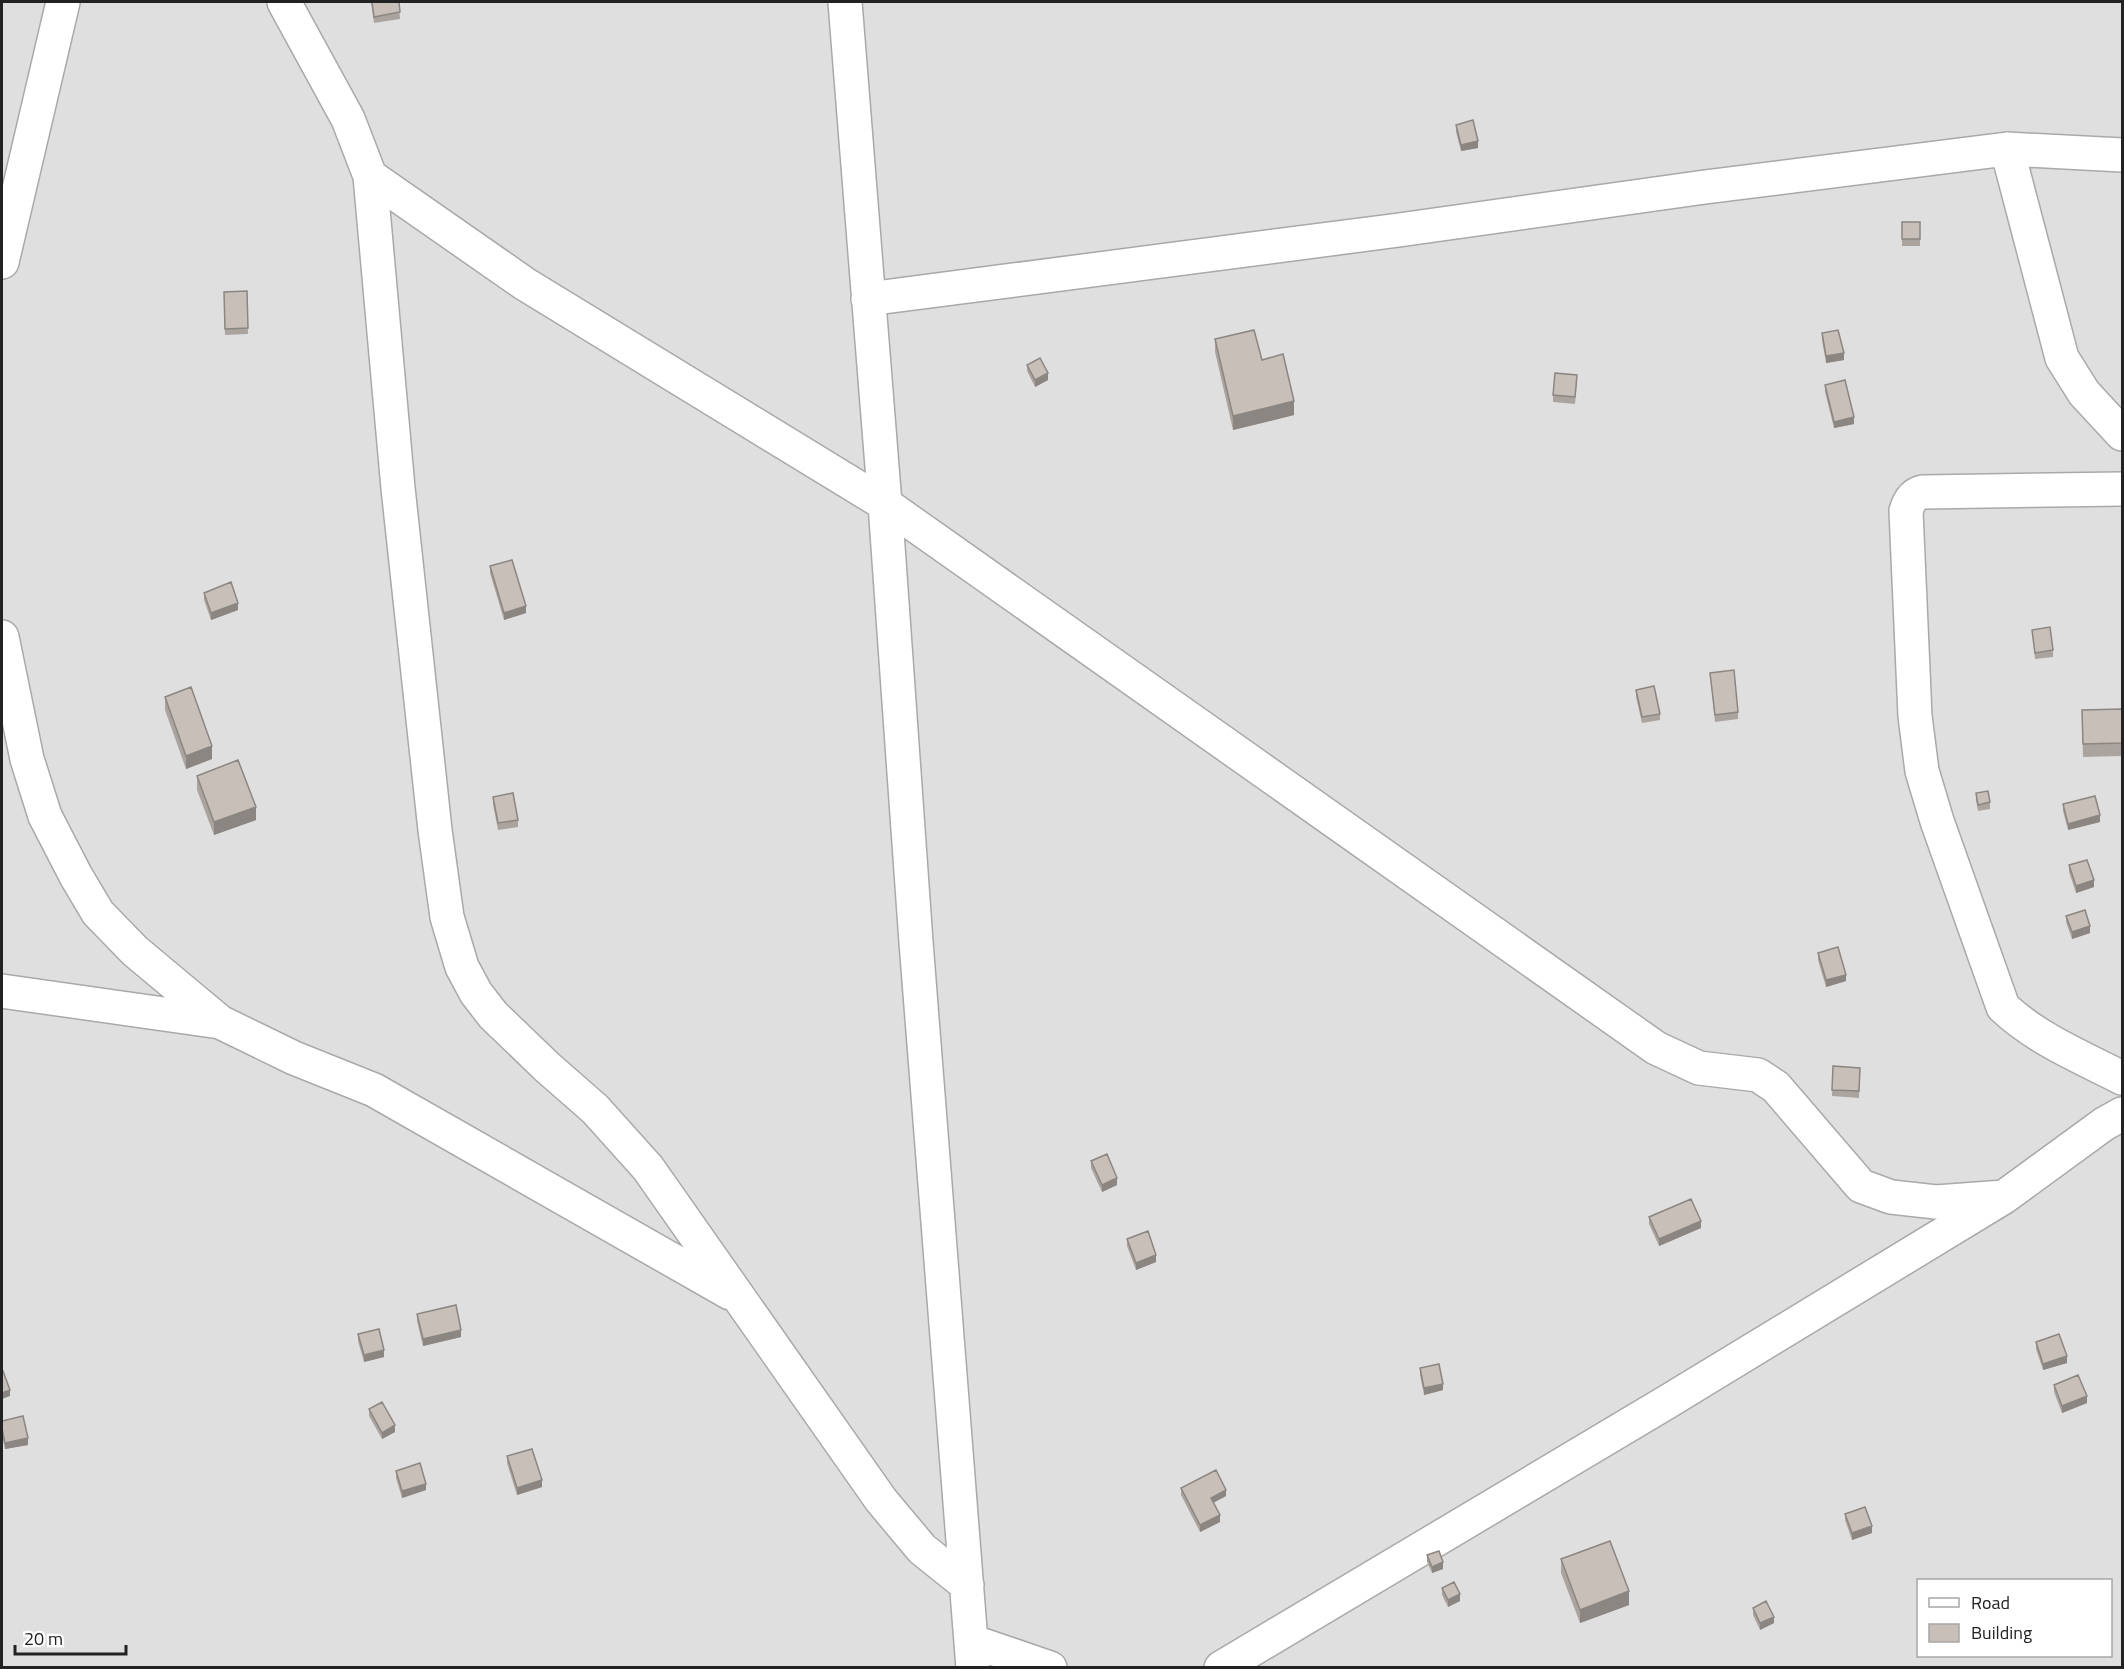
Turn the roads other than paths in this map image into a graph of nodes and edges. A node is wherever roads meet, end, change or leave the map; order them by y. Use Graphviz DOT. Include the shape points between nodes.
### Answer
graph roads {
  1 [pos="63,2"];
  2 [pos="284,2"];
  3 [pos="845,2"];
  4 [pos="2007,149"];
  5 [pos="2122,154"];
  6 [pos="370,176"];
  7 [pos="2,262"];
  8 [pos="868,299"];
  9 [pos="2122,434"];
  10 [pos="2122,489"];
  11 [pos="885,504"];
  12 [pos="2,637"];
  13 [pos="2,991"];
  14 [pos="220,1022"];
  15 [pos="2122,1078"];
  16 [pos="2122,1114"];
  17 [pos="2004,1197"];
  18 [pos="738,1298"];
  19 [pos="967,1585"];
  20 [pos="972,1654"];
  21 [pos="1050,1668"];
  22 [pos="1221,1668"];
  1 -- 7 [label="street"];
  2 -- 6 [label="street" via="348,119"];
  3 -- 8 [label="street"];
  4 -- 5 [label="street"];
  4 -- 8 [label="street"];
  4 -- 9 [label="street" via="2062,358 2084,393"];
  6 -- 11 [label="street" via="525,284"];
  6 -- 18 [label="street" via="435,830 447,917 462,967 494,1015 595,1109 648,1168"];
  8 -- 11 [label="street"];
  10 -- 15 [label="street" via="1923,492 1911,499 1906,511 1915,716 1923,771 2003,1007 2019,1023"];
  11 -- 17 [label="street" via="1656,1048 1699,1068 1758,1075 1776,1086 1861,1186 1891,1197 1936,1202"];
  11 -- 19 [label="street"];
  12 -- 14 [label="street" via="27,759 45,816 76,876 98,913"];
  13 -- 14 [label="street"];
  14 -- 18 [label="street" via="294,1058 374,1090"];
  16 -- 17 [label="street"];
  17 -- 22 [label="street"];
  18 -- 19 [label="street" via="881,1500 922,1549"];
  19 -- 20 [label="street"];
  20 -- 21 [label="street"];
}
